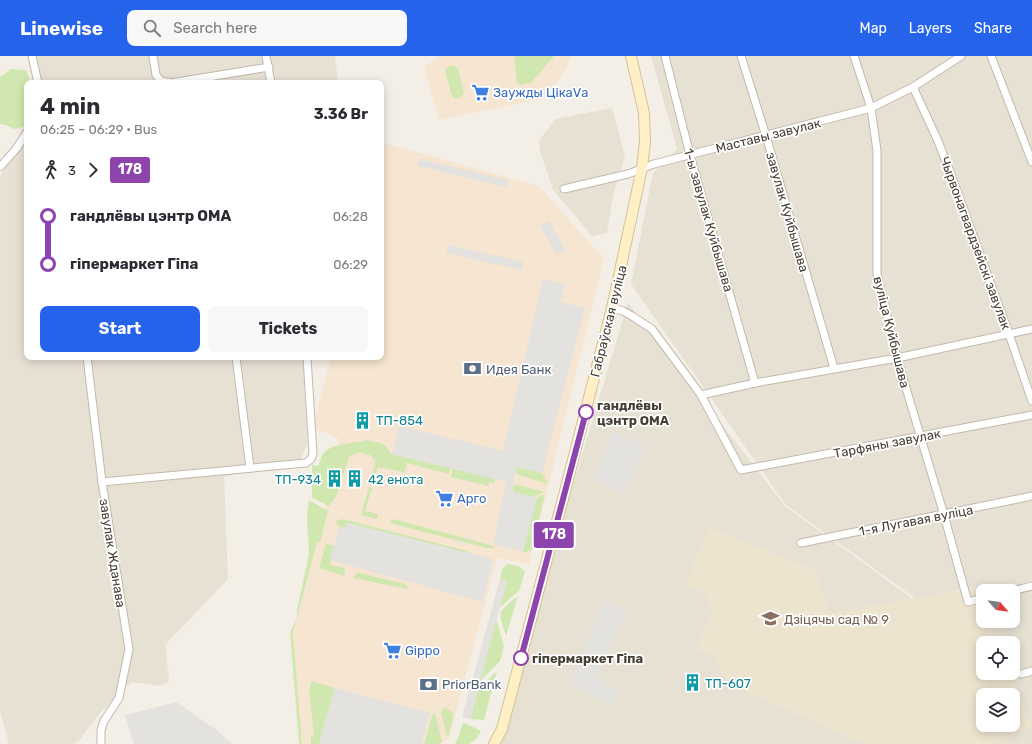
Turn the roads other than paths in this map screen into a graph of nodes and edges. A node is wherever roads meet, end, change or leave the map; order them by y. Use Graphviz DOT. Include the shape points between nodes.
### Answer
graph roads {
  1 [pos="32,56"];
  2 [pos="153,56"];
  3 [pos="266,56"];
  4 [pos="631,56"];
  5 [pos="665,56"];
  6 [pos="742,56"];
  7 [pos="854,56"];
  8 [pos="961,56"];
  9 [pos="992,56"];
  10 [pos="269,67"];
  11 [pos="37,80"];
  12 [pos="160,80"];
  13 [pos="189,80"];
  14 [pos="271,80"];
  15 [pos="913,88"];
  16 [pos="871,108"];
  17 [pos="766,136"];
  18 [pos="24,137"];
  19 [pos="690,155"];
  20 [pos="1032,162"];
  21 [pos="0,167"];
  22 [pos="642,168"];
  23 [pos="564,189"];
  24 [pos="612,308"];
  25 [pos="1032,329"];
  26 [pos="1009,334"];
  27 [pos="897,358"];
  28 [pos="87,360"];
  29 [pos="236,360"];
  30 [pos="307,360"];
  31 [pos="834,368"];
  32 [pos="755,383"];
  33 [pos="701,395"];
  34 [pos="1032,402"];
  35 [pos="1032,415"];
  36 [pos="920,436"];
  37 [pos="250,468"];
  38 [pos="102,482"];
  39 [pos="1032,496"];
  40 [pos="944,515"];
  41 [pos="801,544"];
  42 [pos="1032,586"];
  43 [pos="1020,589"];
  44 [pos="976,600"];
  45 [pos="1032,670"];
  46 [pos="1021,674"];
  47 [pos="101,744"];
  48 [pos="494,744"];
  1 -- 11 [label="street"];
  2 -- 12 [label="street" via="156,75"];
  3 -- 10 [label="street"];
  4 -- 22 [label="main road, Габраўская вуліца" via="644,113 645,142"];
  5 -- 19 [label="street, 1-ы завулак Куйбышава"];
  6 -- 17 [label="street, завулак Куйбышава"];
  7 -- 16 [label="street, вуліца Куйбышава"];
  8 -- 15 [label="street, Маставы завулак"];
  9 -- 20 [label="street"];
  10 -- 13 [label="street"];
  10 -- 14 [label="street"];
  15 -- 16 [label="street, Маставы завулак"];
  15 -- 26 [label="street, Чырвонагвардзейскі завулак" via="943,154"];
  16 -- 17 [label="street, Маставы завулак"];
  16 -- 27 [label="street, вуліца Куйбышава" via="877,151 877,274"];
  17 -- 19 [label="street, Маставы завулак"];
  17 -- 31 [label="street, завулак Куйбышава"];
  18 -- 21 [label="street"];
  19 -- 22 [label="street, Маставы завулак"];
  19 -- 32 [label="street, 1-ы завулак Куйбышава"];
  22 -- 23 [label="street, Маставы завулак" via="628,174"];
  22 -- 24 [label="main road, Габраўская вуліца"];
  24 -- 33 [label="street" via="632,316 652,329"];
  24 -- 48 [label="main road, Габраўская вуліца" via="502,729"];
  25 -- 26 [label="street"];
  26 -- 27 [label="street"];
  26 -- 34 [label="street, Чырвонагвардзейскі завулак"];
  27 -- 31 [label="street"];
  27 -- 36 [label="street, вуліца Куйбышава"];
  28 -- 38 [label="street, завулак Жданава"];
  29 -- 37 [label="street"];
  30 -- 37 [label="street" via="313,454 311,460 306,463"];
  31 -- 32 [label="street"];
  32 -- 33 [label="street"];
  33 -- 36 [label="street, Тарфяны завулак" via="741,470"];
  35 -- 36 [label="street, Тарфяны завулак"];
  36 -- 40 [label="street, вуліца Куйбышава"];
  37 -- 38 [label="street"];
  38 -- 47 [label="street, завулак Жданава" via="129,650 118,698 101,730"];
  39 -- 40 [label="street, 1-я Лугавая вуліца"];
  40 -- 41 [label="street, 1-я Лугавая вуліца"];
  40 -- 44 [label="street, вуліца Куйбышава" via="968,602"];
  42 -- 43 [label="street"];
  45 -- 46 [label="street"];
}
